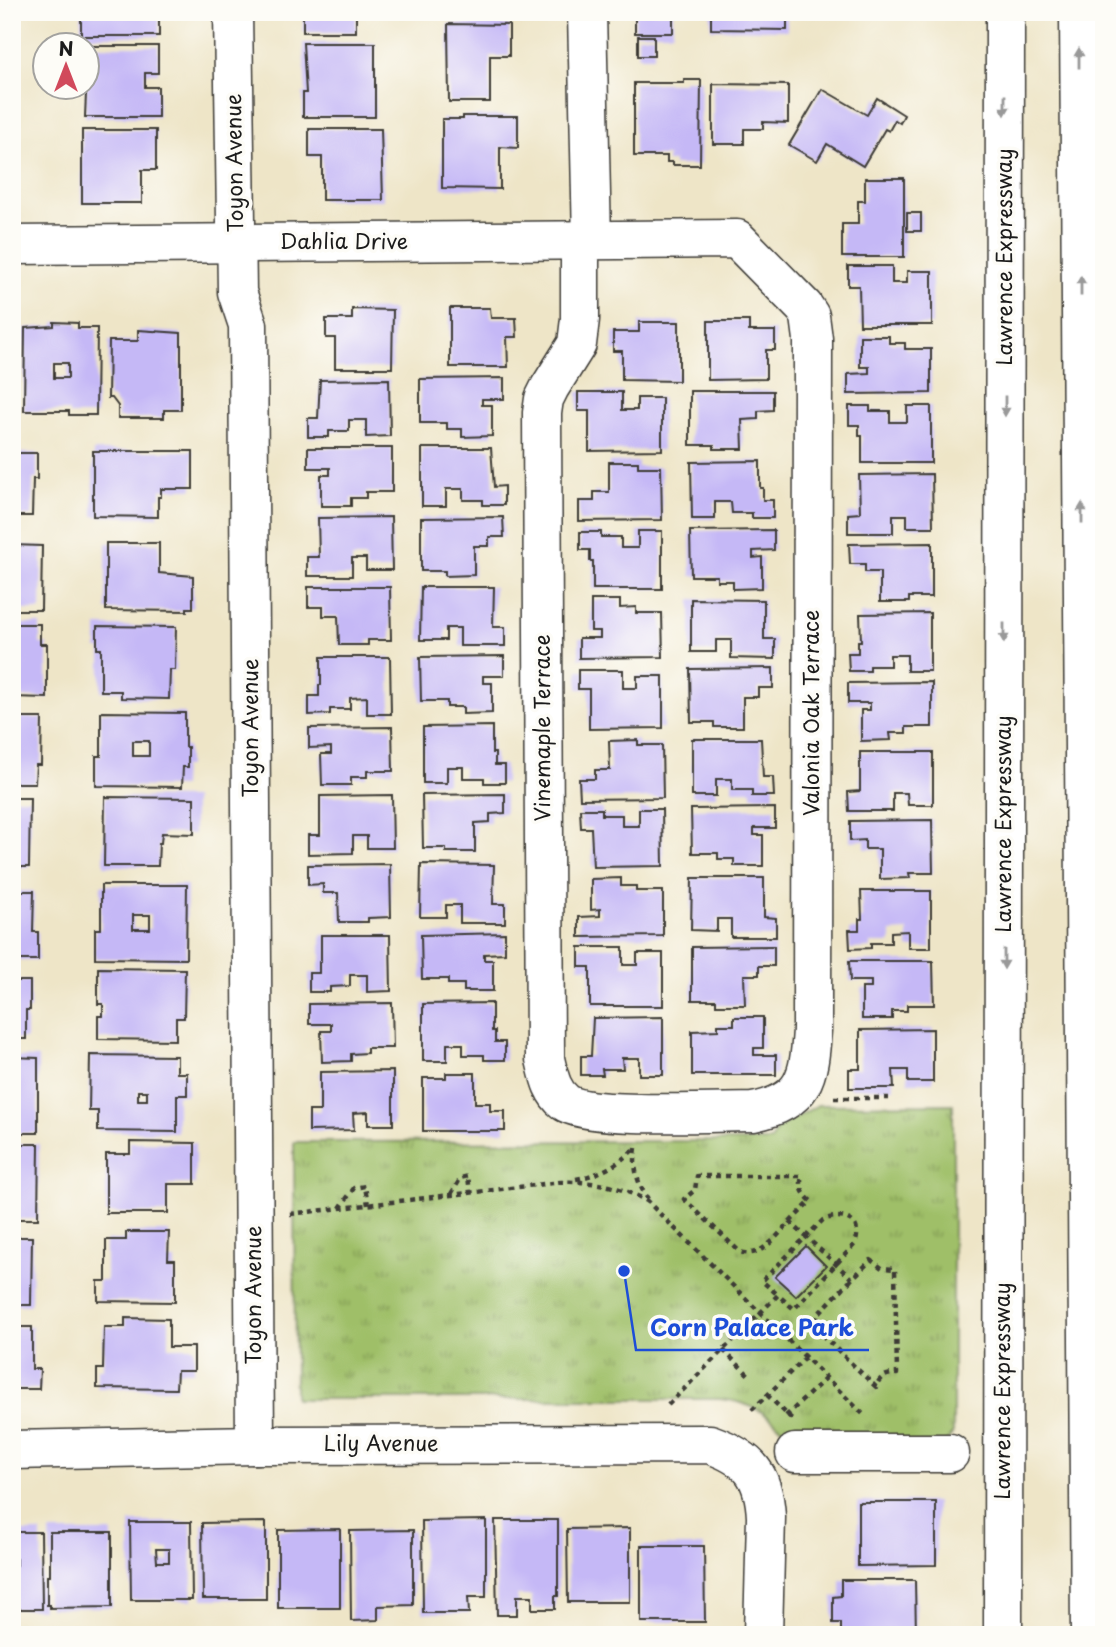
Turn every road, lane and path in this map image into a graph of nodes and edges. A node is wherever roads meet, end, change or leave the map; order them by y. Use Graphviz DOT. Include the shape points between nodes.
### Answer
graph roads {
  1 [pos="233,12"];
  2 [pos="587,12"];
  3 [pos="1005,12"];
  4 [pos="1079,12"];
  5 [pos="737,239"];
  6 [pos="586,241"];
  7 [pos="237,242"];
  8 [pos="12,245"];
  9 [pos="828,1098"];
  10 [pos="889,1098"];
  11 [pos="681,1112"];
  12 [pos="639,1137"];
  13 [pos="636,1146"];
  14 [pos="561,1182"];
  15 [pos="470,1193"];
  16 [pos="451,1195"];
  17 [pos="368,1205"];
  18 [pos="652,1206"];
  19 [pos="340,1208"];
  20 [pos="290,1214"];
  21 [pos="790,1222"];
  22 [pos="807,1237"];
  23 [pos="836,1264"];
  24 [pos="852,1279"];
  25 [pos="778,1295"];
  26 [pos="760,1313"];
  27 [pos="723,1350"];
  28 [pos="805,1358"];
  29 [pos="751,1377"];
  30 [pos="826,1378"];
  31 [pos="668,1405"];
  32 [pos="752,1410"];
  33 [pos="788,1437"];
  34 [pos="255,1445"];
  35 [pos="12,1450"];
  36 [pos="902,1453"];
  37 [pos="950,1453"];
  38 [pos="763,1635"];
  39 [pos="1003,1635"];
  40 [pos="1090,1635"];
  1 -- 7 [label="main road, Toyon Avenue"];
  2 -- 6 [label="main road, Vinemaple Terrace"];
  3 -- 39 [label="main road, Lawrence Expressway, one-way"];
  40 -- 4 [label="main road, one-way"];
  5 -- 6 [label="main road, Dahlia Drive"];
  5 -- 11 [label="main road, Valonia Oak Terrace" via="804,307 812,327 811,1046 800,1090 779,1105 753,1112"];
  6 -- 7 [label="main road, Dahlia Drive"];
  6 -- 11 [label="main road, Vinemaple Terrace" via="577,344 544,399 542,414 545,1059 552,1087 579,1109"];
  7 -- 8 [label="main road, Dahlia Drive"];
  7 -- 34 [label="main road, Toyon Avenue" via="237,292 248,325"];
  9 -- 10 [label="path"];
  12 -- 13 [label="path"];
  13 -- 14 [label="path" via="603,1172"];
  13 -- 18 [label="path" via="637,1178"];
  14 -- 15 [label="path"];
  14 -- 18 [label="path" via="601,1182"];
  15 -- 16 [label="path"];
  15 -- 16 [label="path" via="468,1176 461,1178"];
  16 -- 17 [label="path"];
  17 -- 19 [label="path"];
  17 -- 19 [label="path" via="365,1186 354,1188"];
  18 -- 26 [label="path"];
  19 -- 20 [label="path"];
  21 -- 21 [label="path" via="761,1251 748,1255 684,1199 695,1190 697,1176 802,1176 803,1192 811,1201"];
  21 -- 22 [label="path"];
  22 -- 23 [label="path"];
  22 -- 23 [label="path" via="833,1216 850,1220 858,1236"];
  22 -- 25 [label="path" via="762,1281"];
  23 -- 24 [label="path"];
  23 -- 25 [label="path" via="794,1309"];
  24 -- 24 [label="path" via="870,1260 895,1269 897,1374 884,1376 876,1387 823,1336 816,1321"];
  25 -- 26 [label="path"];
  26 -- 27 [label="path"];
  26 -- 28 [label="path"];
  27 -- 29 [label="path"];
  27 -- 31 [label="path"];
  28 -- 30 [label="path"];
  28 -- 32 [label="path"];
  30 -- 33 [label="path"];
  30 -- 36 [label="path"];
  33 -- 36 [label="main road"];
  34 -- 35 [label="main road, Lily Avenue"];
  34 -- 38 [label="main road, Lily Avenue" via="682,1443 710,1444 730,1451 745,1461 761,1483 765,1500"];
  36 -- 37 [label="main road"];
}
